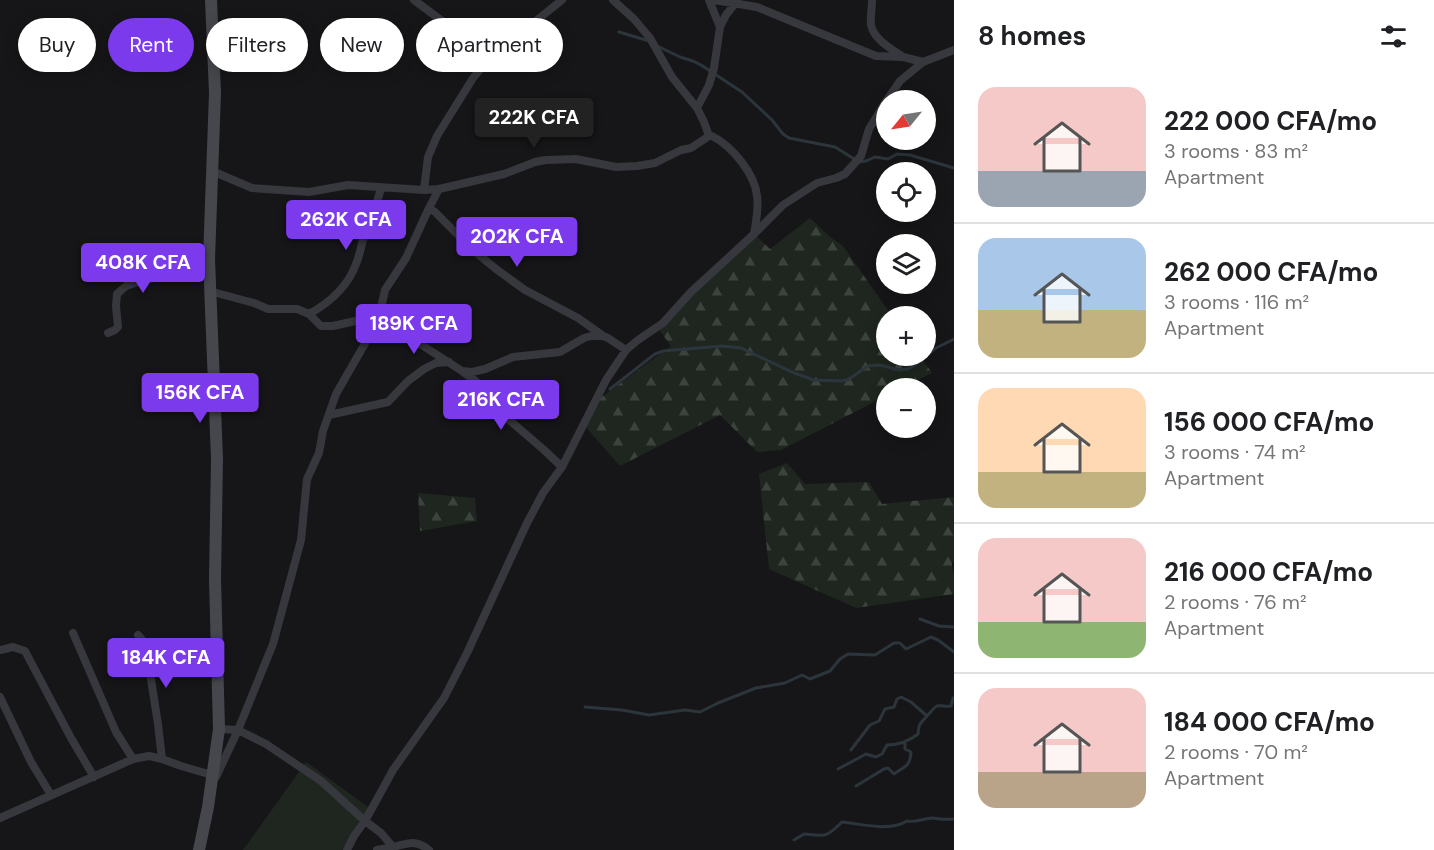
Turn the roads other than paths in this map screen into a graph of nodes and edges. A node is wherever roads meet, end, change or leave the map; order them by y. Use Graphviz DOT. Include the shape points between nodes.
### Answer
graph roads {
  1 [pos="212,0"];
  2 [pos="414,0"];
  3 [pos="562,0"];
  4 [pos="613,0"];
  5 [pos="709,0"];
  6 [pos="714,0"];
  7 [pos="872,0"];
  8 [pos="737,2"];
  9 [pos="438,18"];
  10 [pos="540,18"];
  11 [pos="720,27"];
  12 [pos="954,50"];
  13 [pos="903,57"];
  14 [pos="923,62"];
  15 [pos="478,72"];
  16 [pos="894,90"];
  17 [pos="697,108"];
  18 [pos="876,118"];
  19 [pos="709,136"];
  20 [pos="212,171"];
  21 [pos="381,188"];
  22 [pos="439,189"];
  23 [pos="424,190"];
  24 [pos="429,208"];
  25 [pos="753,234"];
  26 [pos="209,268"];
  27 [pos="209,291"];
  28 [pos="309,314"];
  29 [pos="378,321"];
  30 [pos="108,333"];
  31 [pos="603,336"];
  32 [pos="626,350"];
  33 [pos="450,362"];
  34 [pos="462,371"];
  35 [pos="328,415"];
  36 [pos="562,467"];
  37 [pos="73,633"];
  38 [pos="138,635"];
  39 [pos="0,650"];
  40 [pos="0,697"];
  41 [pos="219,729"];
  42 [pos="238,730"];
  43 [pos="133,759"];
  44 [pos="162,759"];
  45 [pos="212,775"];
  46 [pos="94,777"];
  47 [pos="209,792"];
  48 [pos="51,795"];
  49 [pos="0,818"];
  50 [pos="365,821"];
  51 [pos="393,847"];
  52 [pos="199,850"];
  53 [pos="347,850"];
  54 [pos="377,850"];
  55 [pos="429,850"];
  1 -- 20 [label="street"];
  2 -- 9 [label="street"];
  3 -- 10 [label="street"];
  4 -- 17 [label="street" via="650,38 672,78"];
  5 -- 11 [label="street"];
  6 -- 8 [label="street"];
  7 -- 13 [label="street" via="873,31"];
  8 -- 11 [label="street"];
  8 -- 13 [label="street" via="876,56"];
  11 -- 17 [label="street" via="714,68"];
  12 -- 14 [label="street"];
  13 -- 14 [label="street"];
  14 -- 16 [label="street"];
  15 -- 23 [label="street" via="437,136 428,157"];
  17 -- 19 [label="street"];
  18 -- 25 [label="street" via="861,156 845,174 817,183 783,205"];
  19 -- 22 [label="street" via="655,163 616,167 576,159 546,160"];
  19 -- 25 [label="street" via="741,161 754,182 758,208"];
  20 -- 21 [label="street" via="252,188 309,192 348,185"];
  20 -- 26 [label="street"];
  21 -- 23 [label="street"];
  21 -- 28 [label="street" via="356,265 328,302"];
  22 -- 23 [label="street"];
  22 -- 24 [label="street"];
  24 -- 29 [label="street" via="406,258 385,290"];
  24 -- 31 [label="street" via="496,269"];
  25 -- 32 [label="street" via="663,323"];
  26 -- 27 [label="street"];
  26 -- 30 [label="street" via="126,286 117,294 118,327"];
  27 -- 28 [label="street" via="268,309 297,309"];
  27 -- 41 [label="street" via="217,459"];
  28 -- 29 [label="street" via="321,326"];
  29 -- 33 [label="street"];
  29 -- 35 [label="street"];
  31 -- 32 [label="street"];
  31 -- 34 [label="street" via="584,338 560,352 513,357 485,369"];
  32 -- 36 [label="street" via="606,380"];
  33 -- 34 [label="street"];
  33 -- 35 [label="street" via="424,369 388,402"];
  34 -- 36 [label="street"];
  35 -- 42 [label="street" via="319,453 307,479 301,540 273,644"];
  36 -- 50 [label="street" via="527,523 444,698 393,770"];
  37 -- 43 [label="street" via="116,732"];
  38 -- 44 [label="street" via="147,654"];
  39 -- 46 [label="street" via="13,647 25,651"];
  40 -- 48 [label="street"];
  41 -- 42 [label="street"];
  41 -- 45 [label="street"];
  42 -- 47 [label="street"];
  42 -- 50 [label="street" via="321,781"];
  43 -- 44 [label="street"];
  43 -- 46 [label="street"];
  44 -- 45 [label="street"];
  45 -- 47 [label="street"];
  46 -- 48 [label="street"];
  47 -- 52 [label="street"];
  48 -- 49 [label="street"];
  50 -- 51 [label="street"];
  50 -- 53 [label="street"];
  51 -- 54 [label="street"];
  51 -- 55 [label="street" via="411,842"];
}
